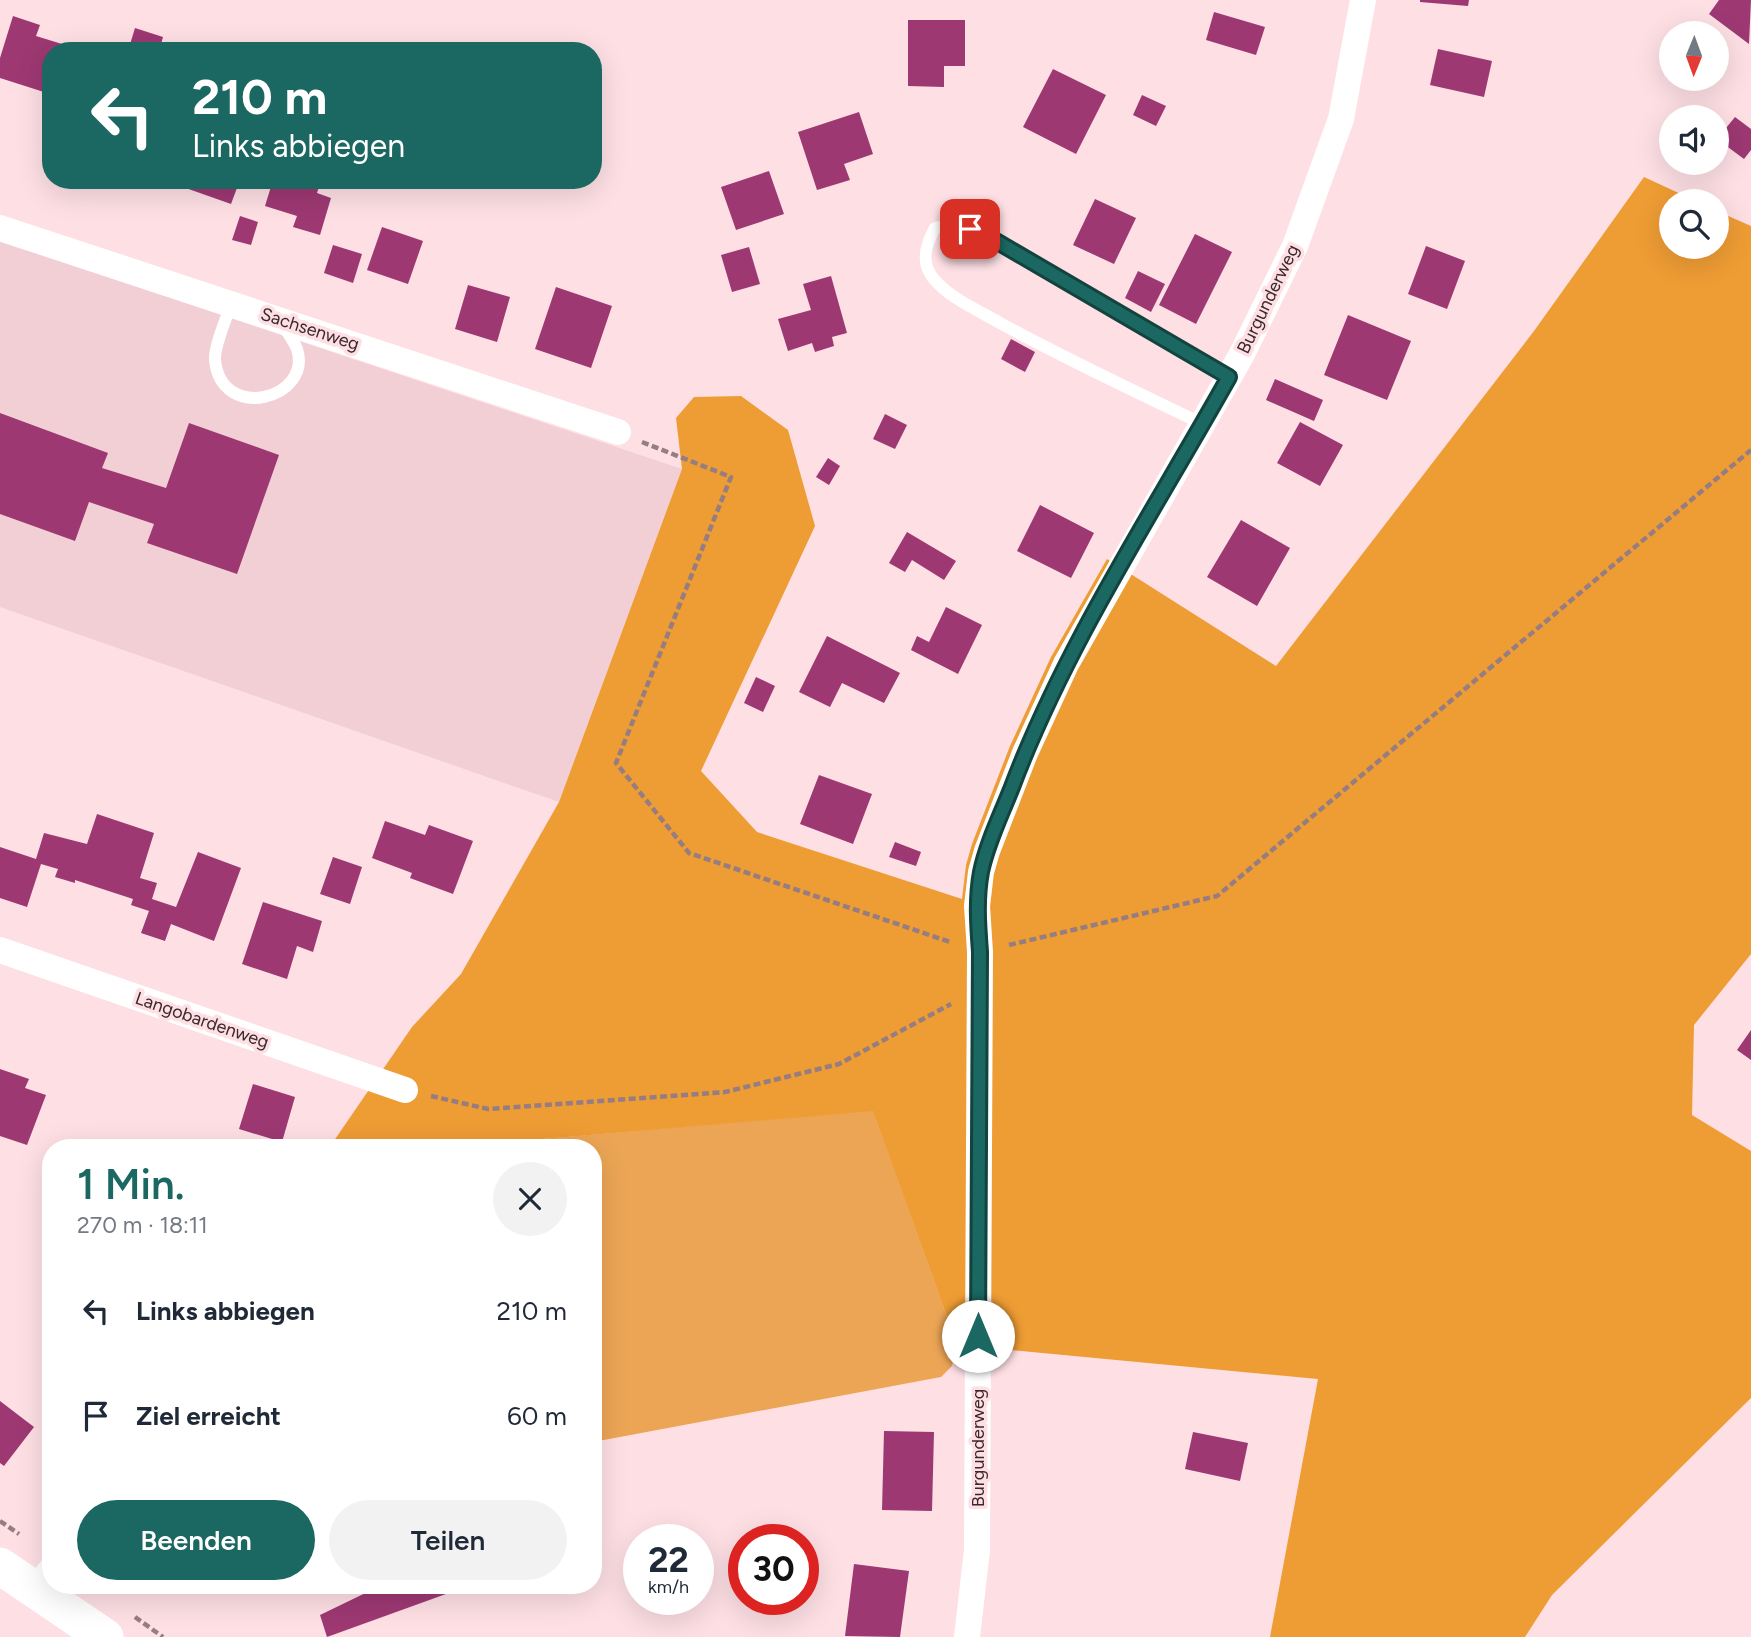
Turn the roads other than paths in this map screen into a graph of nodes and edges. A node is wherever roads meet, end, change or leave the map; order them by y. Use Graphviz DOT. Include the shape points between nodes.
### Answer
graph roads {
  1 [pos="1363,0"];
  2 [pos="0,228"];
  3 [pos="231,303"];
  4 [pos="279,319"];
  5 [pos="1229,377"];
  6 [pos="1203,424"];
  7 [pos="618,432"];
  8 [pos="0,950"];
  9 [pos="405,1090"];
  10 [pos="0,1566"];
  11 [pos="40,1572"];
  12 [pos="62,1594"];
  13 [pos="976,1635"];
  14 [pos="105,1637"];
  1 -- 5 [label="street, Burgunderweg" via="1342,118 1295,246"];
  2 -- 3 [label="street, Sachsenweg"];
  3 -- 4 [label="street, Sachsenweg"];
  3 -- 4 [label="lane" via="215,359 224,384 248,398 275,395 294,376 297,349"];
  4 -- 7 [label="street, Sachsenweg"];
  5 -- 6 [label="street, Burgunderweg"];
  5 -- 6 [label="lane" via="970,229 952,224 936,229 926,243 925,260 932,277 949,292 1082,366"];
  6 -- 13 [label="street, Burgunderweg" via="1066,664 1025,753 981,872 977,906"];
  8 -- 9 [label="street, Langobardenweg"];
  10 -- 11 [label="main road"];
  12 -- 14 [label="main road"];
}
